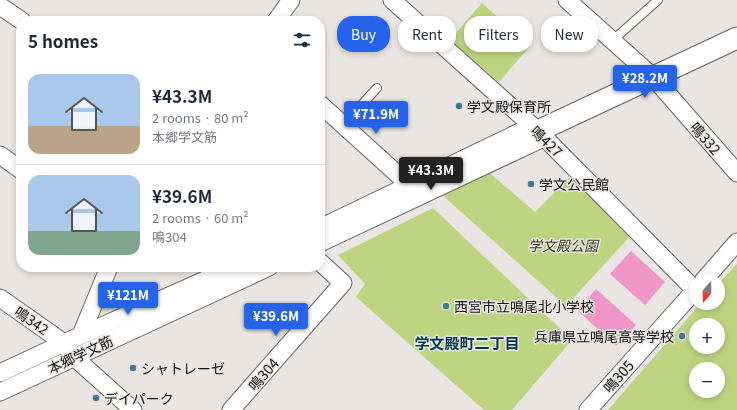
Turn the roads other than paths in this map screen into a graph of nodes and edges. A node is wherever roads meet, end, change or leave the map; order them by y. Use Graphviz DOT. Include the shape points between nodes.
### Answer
graph roads {
  1 [pos="291,0"];
  2 [pos="567,0"];
  3 [pos="658,0"];
  4 [pos="399,2"];
  5 [pos="0,6"];
  6 [pos="280,16"];
  7 [pos="16,17"];
  8 [pos="737,38"];
  9 [pos="613,40"];
  10 [pos="653,76"];
  11 [pos="377,88"];
  12 [pos="325,109"];
  13 [pos="343,126"];
  14 [pos="538,131"];
  15 [pos="0,155"];
  16 [pos="16,166"];
  17 [pos="737,173"];
  18 [pos="415,191"];
  19 [pos="325,226"];
  20 [pos="325,240"];
  21 [pos="737,242"];
  22 [pos="325,267"];
  23 [pos="107,272"];
  24 [pos="223,272"];
  25 [pos="258,272"];
  26 [pos="709,274"];
  27 [pos="689,277"];
  28 [pos="689,296"];
  29 [pos="0,298"];
  30 [pos="81,335"];
  31 [pos="64,343"];
  32 [pos="74,357"];
  33 [pos="0,373"];
  34 [pos="0,392"];
  35 [pos="132,410"];
  36 [pos="231,410"];
  37 [pos="588,410"];
  1 -- 6 [label="street"];
  2 -- 9 [label="street, 鳴332"];
  3 -- 9 [label="lane"];
  4 -- 14 [label="street, 鳴427"];
  5 -- 7 [label="street"];
  8 -- 10 [label="street"];
  9 -- 10 [label="street, 鳴332"];
  10 -- 14 [label="street"];
  10 -- 17 [label="street, 鳴332"];
  11 -- 13 [label="lane"];
  12 -- 13 [label="street"];
  13 -- 18 [label="street"];
  14 -- 18 [label="street" via="526,129"];
  14 -- 27 [label="street, 鳴427"];
  15 -- 16 [label="street"];
  18 -- 19 [label="street"];
  18 -- 20 [label="street"];
  21 -- 26 [label="street, 鳴305"];
  22 -- 36 [label="street, 鳴304" via="343,283"];
  23 -- 30 [label="street"];
  24 -- 30 [label="street, 本郷学文筋"];
  25 -- 32 [label="street, 本郷学文筋"];
  28 -- 37 [label="street, 鳴305"];
  29 -- 31 [label="street, 鳴342"];
  30 -- 31 [label="street, 本郷学文筋"];
  31 -- 32 [label="street, 鳴342"];
  31 -- 33 [label="street, 本郷学文筋"];
  32 -- 34 [label="street, 本郷学文筋"];
  32 -- 35 [label="street"];
}
